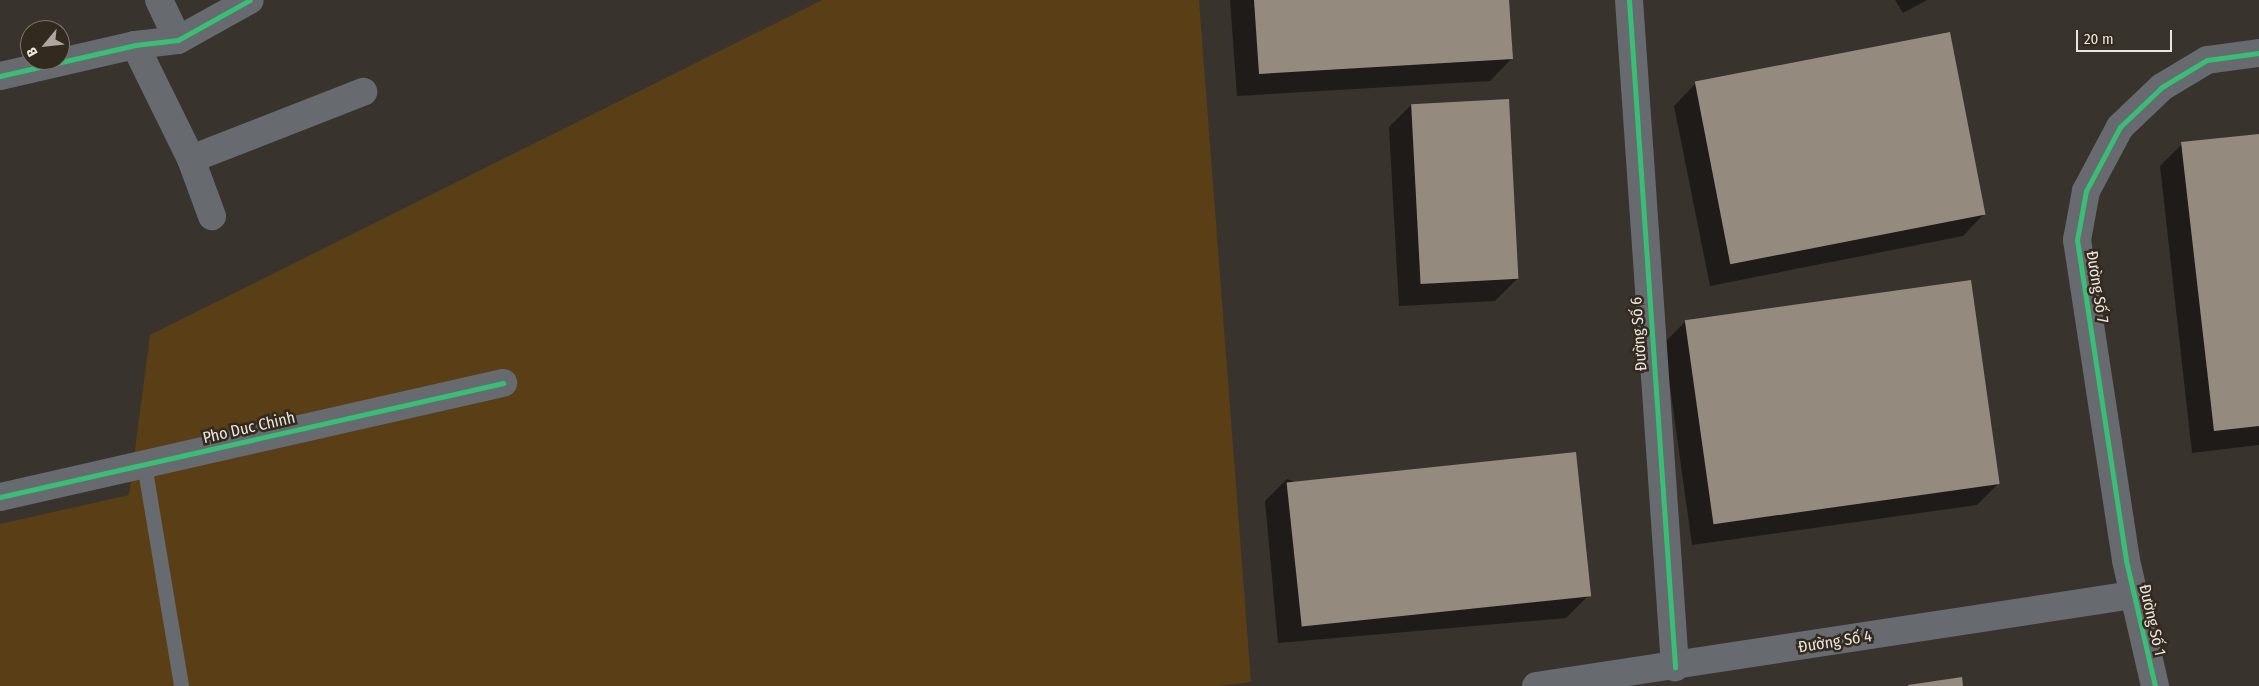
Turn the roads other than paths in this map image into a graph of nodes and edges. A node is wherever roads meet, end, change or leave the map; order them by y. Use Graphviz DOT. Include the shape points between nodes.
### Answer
graph roads {
  1 [pos="159,0"];
  2 [pos="250,0"];
  3 [pos="1629,0"];
  4 [pos="178,40"];
  5 [pos="135,45"];
  6 [pos="2259,52"];
  7 [pos="1,75"];
  8 [pos="363,92"];
  9 [pos="191,159"];
  10 [pos="212,216"];
  11 [pos="503,383"];
  12 [pos="144,464"];
  13 [pos="0,497"];
  14 [pos="2126,560"];
  15 [pos="2133,595"];
  16 [pos="1675,667"];
  17 [pos="181,686"];
  18 [pos="1536,686"];
  19 [pos="2155,686"];
  1 -- 4 [label="street"];
  2 -- 4 [label="street"];
  3 -- 16 [label="street, Đường Số 6"];
  4 -- 5 [label="street"];
  5 -- 7 [label="street"];
  5 -- 9 [label="street"];
  6 -- 14 [label="street, Đường Số 7" via="2207,60 2162,87 2120,128 2086,191 2077,240"];
  8 -- 9 [label="street"];
  9 -- 10 [label="street"];
  11 -- 12 [label="street, Pho Duc Chinh"];
  12 -- 13 [label="street, Pho Duc Chinh"];
  12 -- 17 [label="lane"];
  14 -- 15 [label="street, Đường Số 1"];
  15 -- 16 [label="street, Đường Số 4"];
  15 -- 19 [label="street, Đường Số 1"];
  16 -- 18 [label="street, Đường Số 4"];
}
